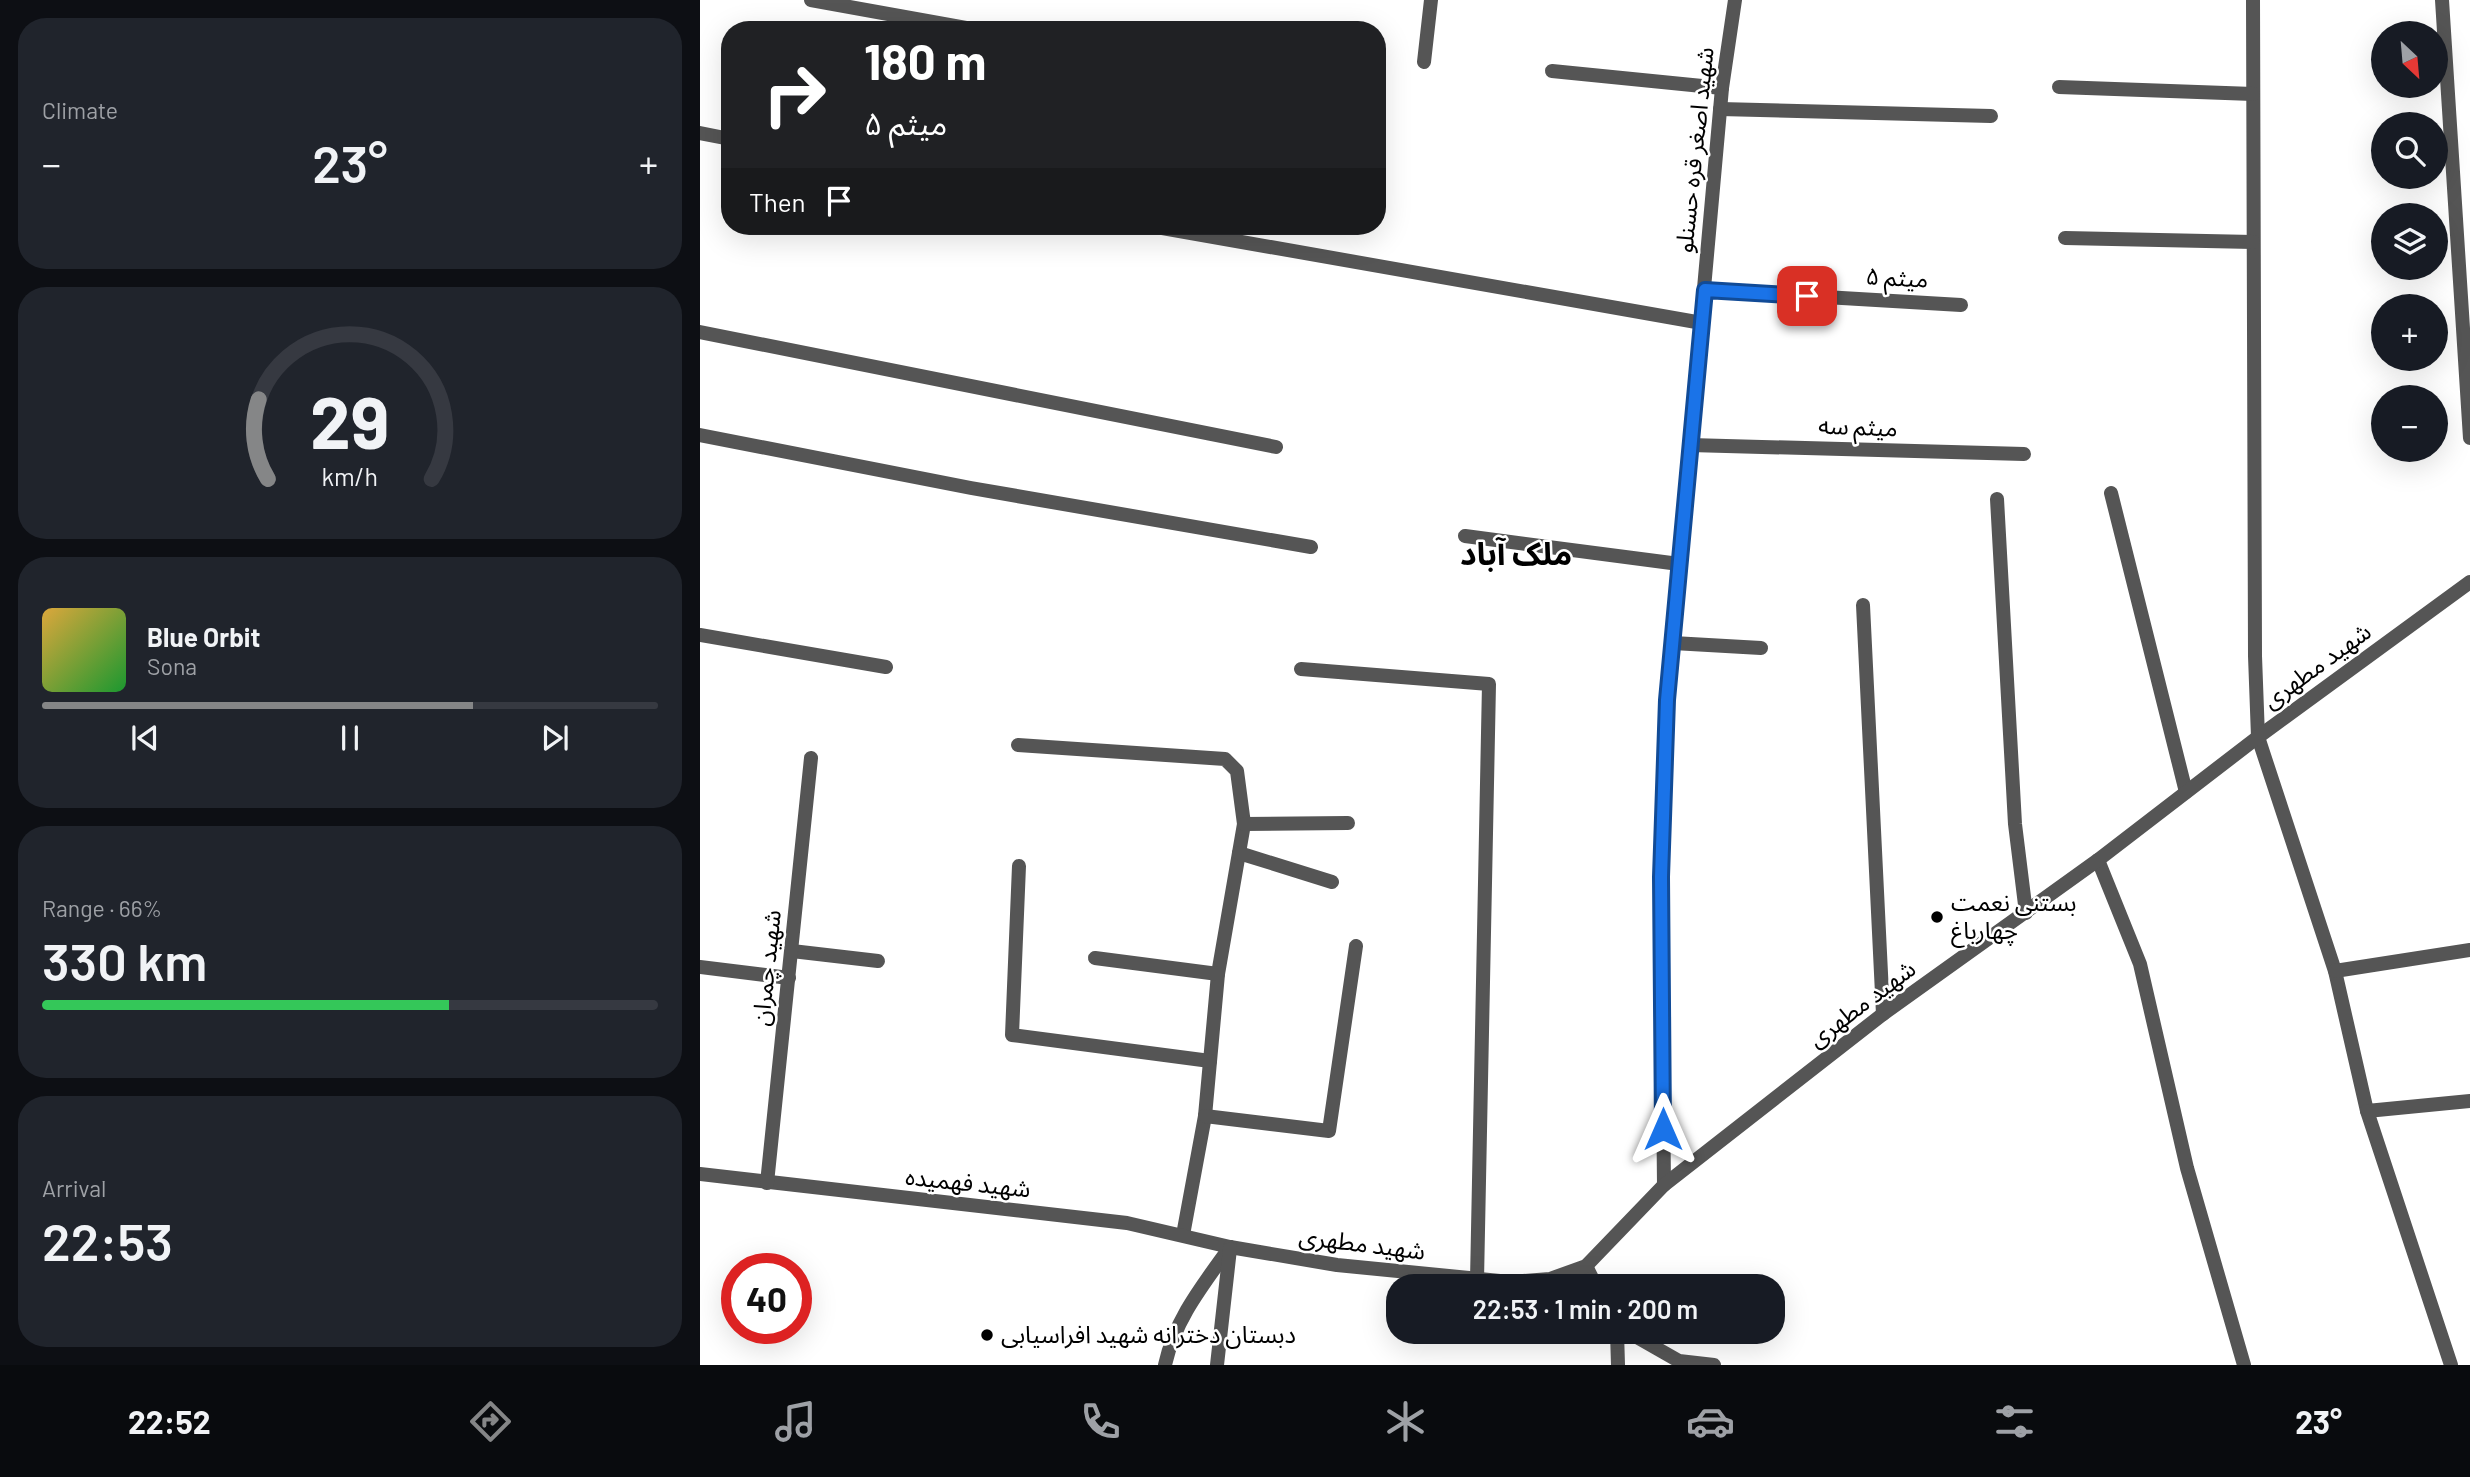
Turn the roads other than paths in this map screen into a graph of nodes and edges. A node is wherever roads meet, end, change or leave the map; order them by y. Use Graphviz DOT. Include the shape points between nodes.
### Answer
graph roads {
  1 [pos="811,0"];
  2 [pos="1431,0"];
  3 [pos="1735,0"];
  4 [pos="2253,0"];
  5 [pos="2442,0"];
  6 [pos="927,21"];
  7 [pos="1424,62"];
  8 [pos="1552,71"];
  9 [pos="2059,87"];
  10 [pos="1722,89"];
  11 [pos="2253,94"];
  12 [pos="1720,109"];
  13 [pos="1992,116"];
  14 [pos="700,133"];
  15 [pos="721,137"];
  16 [pos="1228,235"];
  17 [pos="2065,238"];
  18 [pos="2253,242"];
  19 [pos="1705,290"];
  20 [pos="1961,305"];
  21 [pos="1702,323"];
  22 [pos="700,332"];
  23 [pos="700,435"];
  24 [pos="2470,438"];
  25 [pos="1690,445"];
  26 [pos="1276,447"];
  27 [pos="2024,454"];
  28 [pos="2112,493"];
  29 [pos="1997,499"];
  30 [pos="1465,536"];
  31 [pos="1311,547"];
  32 [pos="1679,564"];
  33 [pos="2470,582"];
  34 [pos="1863,605"];
  35 [pos="700,635"];
  36 [pos="1673,642"];
  37 [pos="1761,648"];
  38 [pos="886,667"];
  39 [pos="1301,669"];
  40 [pos="2258,737"];
  41 [pos="1018,745"];
  42 [pos="811,758"];
  43 [pos="2186,792"];
  44 [pos="1348,823"];
  45 [pos="1244,824"];
  46 [pos="1239,853"];
  47 [pos="2098,860"];
  48 [pos="1019,866"];
  49 [pos="1332,882"];
  50 [pos="2026,912"];
  51 [pos="1356,946"];
  52 [pos="2470,950"];
  53 [pos="792,951"];
  54 [pos="1095,958"];
  55 [pos="878,961"];
  56 [pos="700,967"];
  57 [pos="2335,971"];
  58 [pos="1218,974"];
  59 [pos="789,978"];
  60 [pos="1883,1014"];
  61 [pos="1210,1061"];
  62 [pos="2470,1101"];
  63 [pos="2367,1111"];
  64 [pos="1205,1116"];
  65 [pos="700,1174"];
  66 [pos="767,1183"];
  67 [pos="1664,1185"];
  68 [pos="1183,1235"];
  69 [pos="1230,1247"];
  70 [pos="1586,1266"];
  71 [pos="1421,1274"];
  72 [pos="1477,1274"];
  73 [pos="1564,1274"];
  74 [pos="1590,1274"];
  75 [pos="1617,1344"];
  76 [pos="1649,1344"];
  77 [pos="1165,1365"];
  78 [pos="1217,1365"];
  79 [pos="1618,1365"];
  80 [pos="1714,1365"];
  81 [pos="2244,1365"];
  82 [pos="2451,1365"];
  1 -- 6 [label="street"];
  2 -- 7 [label="street"];
  3 -- 10 [label="street, شهید اصغر قره حسنلو"];
  4 -- 11 [label="street"];
  5 -- 24 [label="street"];
  8 -- 10 [label="street"];
  9 -- 11 [label="street"];
  10 -- 12 [label="street, شهید اصغر قره حسنلو"];
  11 -- 18 [label="street"];
  12 -- 13 [label="street"];
  12 -- 19 [label="street, شهید اصغر قره حسنلو"];
  14 -- 15 [label="street"];
  16 -- 21 [label="street"];
  17 -- 18 [label="street"];
  18 -- 40 [label="street"];
  19 -- 20 [label="street, میثم ۵"];
  19 -- 21 [label="street, شهید اصغر قره حسنلو"];
  21 -- 25 [label="street, شهید اصغر قره حسنلو"];
  22 -- 26 [label="street"];
  23 -- 31 [label="street"];
  25 -- 27 [label="street, میثم سه"];
  25 -- 32 [label="street, شهید اصغر قره حسنلو"];
  28 -- 43 [label="street"];
  29 -- 50 [label="street" via="2015,824"];
  30 -- 32 [label="street"];
  32 -- 36 [label="street, شهید اصغر قره حسنلو"];
  33 -- 40 [label="street, شهید مطهری"];
  34 -- 60 [label="street"];
  35 -- 38 [label="street"];
  36 -- 37 [label="street"];
  36 -- 67 [label="street, شهید اصغر قره حسنلو" via="1661,877"];
  39 -- 72 [label="street" via="1489,684"];
  40 -- 43 [label="street, شهید مطهری"];
  40 -- 57 [label="street"];
  41 -- 45 [label="street" via="1225,759 1237,771"];
  42 -- 53 [label="street, شهید چمران"];
  43 -- 47 [label="street, شهید مطهری"];
  44 -- 45 [label="street"];
  45 -- 46 [label="street"];
  46 -- 49 [label="street"];
  46 -- 58 [label="street"];
  47 -- 50 [label="street, شهید مطهری"];
  47 -- 81 [label="street" via="2140,964 2187,1168"];
  48 -- 61 [label="street" via="1012,1035"];
  50 -- 60 [label="street, شهید مطهری"];
  51 -- 64 [label="street" via="1329,1130"];
  52 -- 57 [label="street"];
  53 -- 55 [label="street"];
  53 -- 59 [label="street, شهید چمران"];
  54 -- 58 [label="street"];
  56 -- 59 [label="street"];
  57 -- 63 [label="street"];
  58 -- 61 [label="street"];
  59 -- 66 [label="street, شهید چمران"];
  60 -- 67 [label="street, شهید مطهری"];
  61 -- 64 [label="street"];
  62 -- 63 [label="street"];
  63 -- 82 [label="street"];
  64 -- 68 [label="street"];
  65 -- 66 [label="street, شهید فهمیده"];
  66 -- 68 [label="street, شهید فهمیده" via="1128,1223"];
  67 -- 70 [label="street, شهید مطهری"];
  68 -- 69 [label="street, شهید فهمیده"];
  69 -- 71 [label="street, شهید مطهری"];
  69 -- 77 [label="street" via="1182,1315"];
  69 -- 78 [label="street"];
  70 -- 73 [label="street, شهید مطهری"];
  70 -- 74 [label="street"];
  75 -- 79 [label="street"];
  76 -- 80 [label="street" via="1679,1361"];
}
